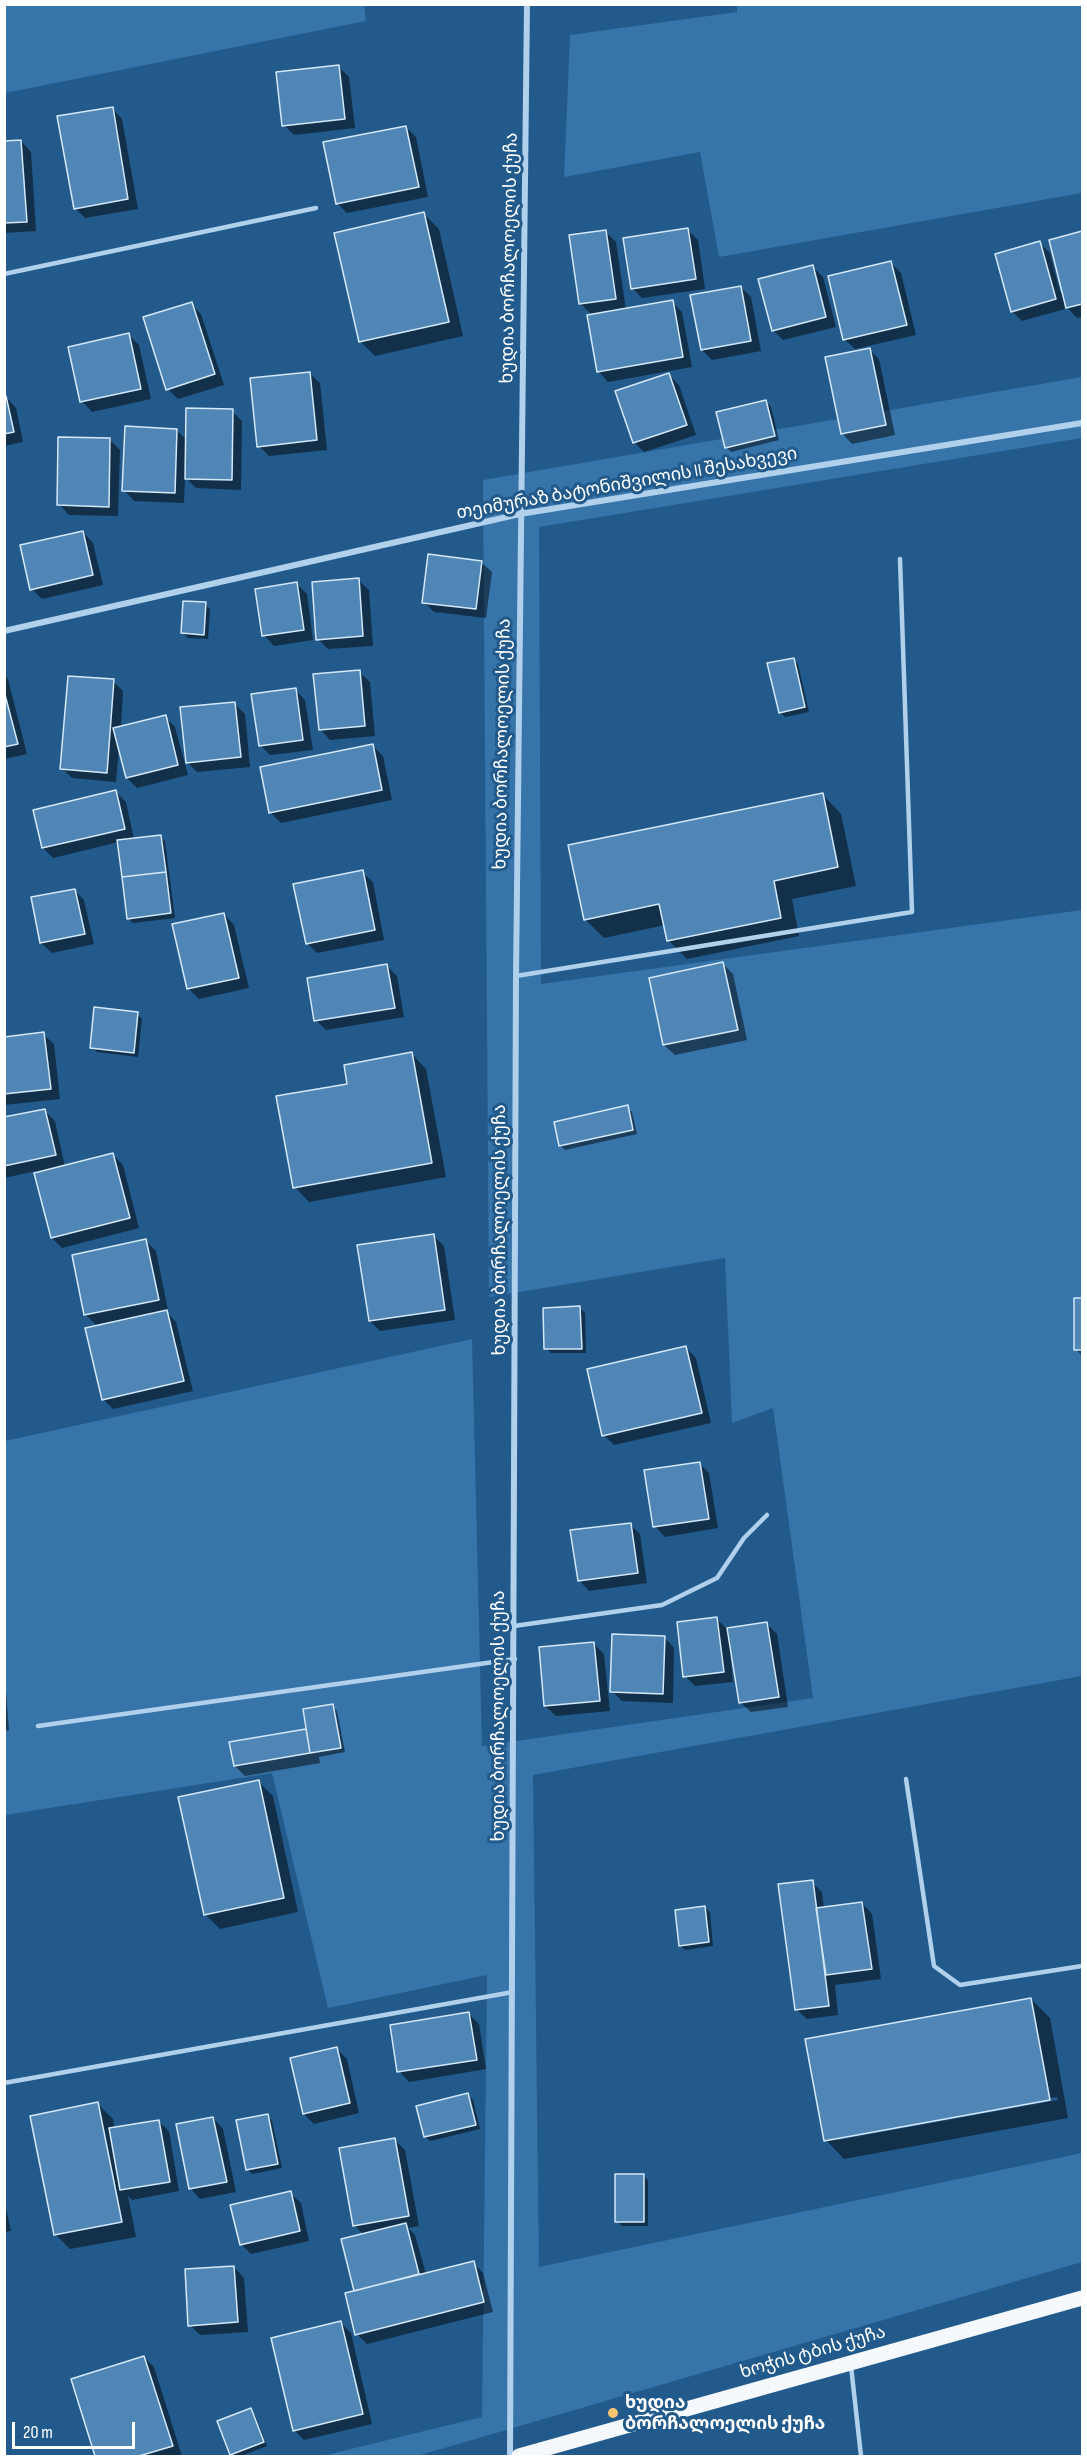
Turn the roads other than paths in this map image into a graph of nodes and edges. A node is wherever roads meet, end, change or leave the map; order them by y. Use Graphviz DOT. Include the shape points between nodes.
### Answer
graph roads {
  1 [pos="527,4"];
  2 [pos="316,208"];
  3 [pos="4,274"];
  4 [pos="1083,423"];
  5 [pos="520,514"];
  6 [pos="900,559"];
  7 [pos="4,631"];
  8 [pos="516,976"];
  9 [pos="767,1515"];
  10 [pos="514,1626"];
  11 [pos="514,1659"];
  12 [pos="38,1726"];
  13 [pos="906,1779"];
  14 [pos="1083,1966"];
  15 [pos="513,1992"];
  16 [pos="4,2083"];
  17 [pos="1083,2298"];
  18 [pos="851,2363"];
  19 [pos="510,2457"];
  20 [pos="519,2457"];
  21 [pos="861,2457"];
  1 -- 5 [label="street, ხუდია ბორჩალოელის ქუჩა"];
  2 -- 3 [label="lane"];
  4 -- 5 [label="street, თეიმურაზ ბატონიშვილის II შესახვევი"];
  5 -- 7 [label="street, თეიმურაზ ბატონიშვილის II შესახვევი"];
  5 -- 8 [label="street, ხუდია ბორჩალოელის ქუჩა"];
  6 -- 8 [label="lane" via="912,912"];
  8 -- 10 [label="street, ხუდია ბორჩალოელის ქუჩა"];
  9 -- 10 [label="lane" via="744,1538 717,1578 662,1605"];
  10 -- 11 [label="street, ხუდია ბორჩალოელის ქუჩა"];
  11 -- 12 [label="lane"];
  11 -- 15 [label="street, ხუდია ბორჩალოელის ქუჩა"];
  13 -- 14 [label="lane" via="934,1966 960,1985"];
  15 -- 16 [label="lane"];
  15 -- 19 [label="street, ხუდია ბორჩალოელის ქუჩა"];
  17 -- 18 [label="main road, ხოჭის ტბის ქუჩა"];
  18 -- 20 [label="main road, ხოჭის ტბის ქუჩა"];
  18 -- 21 [label="lane"];
}
